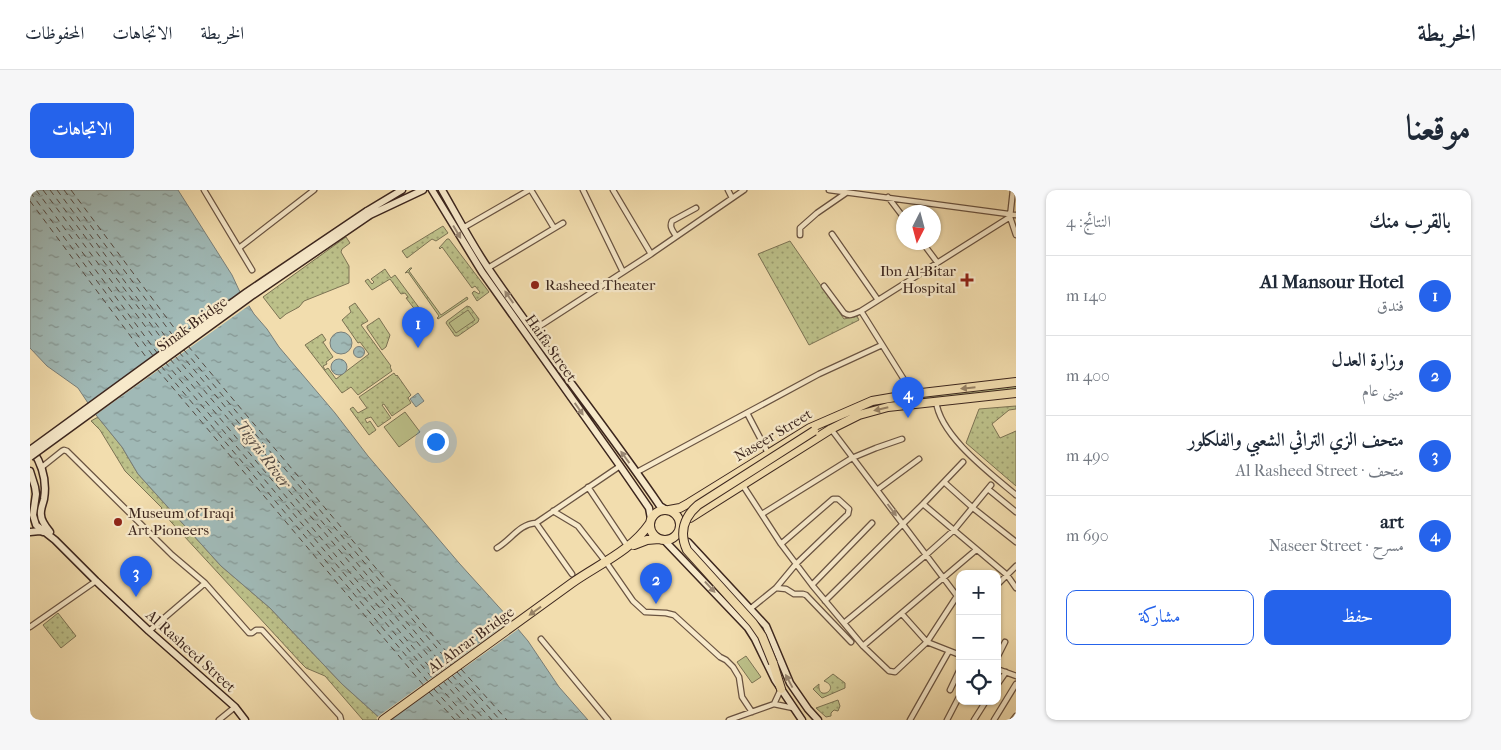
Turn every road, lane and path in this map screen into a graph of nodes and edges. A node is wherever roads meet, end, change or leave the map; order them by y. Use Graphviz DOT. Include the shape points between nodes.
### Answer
graph roads {
  1 [pos="204,190"];
  2 [pos="314,190"];
  3 [pos="402,190"];
  4 [pos="423,190"];
  5 [pos="432,190"];
  6 [pos="442,190"];
  7 [pos="530,190"];
  8 [pos="584,190"];
  9 [pos="613,190"];
  10 [pos="728,190"];
  11 [pos="744,190"];
  12 [pos="829,190"];
  13 [pos="1014,190"];
  14 [pos="855,192"];
  15 [pos="846,193"];
  16 [pos="888,197"];
  17 [pos="732,198"];
  18 [pos="696,208"];
  19 [pos="896,208"];
  20 [pos="368,213"];
  21 [pos="1016,214"];
  22 [pos="1010,215"];
  23 [pos="563,223"];
  24 [pos="463,228"];
  25 [pos="554,228"];
  26 [pos="832,234"];
  27 [pos="800,235"];
  28 [pos="676,236"];
  29 [pos="1016,236"];
  30 [pos="239,248"];
  31 [pos="928,250"];
  32 [pos="651,254"];
  33 [pos="937,262"];
  34 [pos="488,268"];
  35 [pos="252,270"];
  36 [pos="623,272"];
  37 [pos="824,286"];
  38 [pos="878,300"];
  39 [pos="861,311"];
  40 [pos="532,331"];
  41 [pos="882,344"];
  42 [pos="1016,382"];
  43 [pos="1016,393"];
  44 [pos="913,394"];
  45 [pos="936,401"];
  46 [pos="747,412"];
  47 [pos="842,414"];
  48 [pos="830,429"];
  49 [pos="902,439"];
  50 [pos="30,449"];
  51 [pos="768,454"];
  52 [pos="30,457"];
  53 [pos="852,458"];
  54 [pos="919,459"];
  55 [pos="963,462"];
  56 [pos="620,466"];
  57 [pos="42,467"];
  58 [pos="30,471"];
  59 [pos="637,472"];
  60 [pos="944,482"];
  61 [pos="743,485"];
  62 [pos="588,487"];
  63 [pos="877,490"];
  64 [pos="1016,495"];
  65 [pos="923,504"];
  66 [pos="973,508"];
  67 [pos="667,510"];
  68 [pos="553,511"];
  69 [pos="37,512"];
  70 [pos="1016,512"];
  71 [pos="762,514"];
  72 [pos="684,519"];
  73 [pos="650,521"];
  74 [pos="536,523"];
  75 [pos="872,523"];
  76 [pos="33,524"];
  77 [pos="902,524"];
  78 [pos="954,530"];
  79 [pos="30,532"];
  80 [pos="46,533"];
  81 [pos="662,539"];
  82 [pos="55,540"];
  83 [pos="688,542"];
  84 [pos="1016,542"];
  85 [pos="781,544"];
  86 [pos="628,547"];
  87 [pos="497,548"];
  88 [pos="976,550"];
  89 [pos="926,555"];
  90 [pos="703,559"];
  91 [pos="606,562"];
  92 [pos="796,564"];
  93 [pos="1016,566"];
  94 [pos="693,569"];
  95 [pos="1007,575"];
  96 [pos="573,578"];
  97 [pos="943,578"];
  98 [pos="96,581"];
  99 [pos="1001,581"];
  100 [pos="205,583"];
  101 [pos="812,585"];
  102 [pos="776,588"];
  103 [pos="1016,588"];
  104 [pos="956,594"];
  105 [pos="956,600"];
  106 [pos="825,601"];
  107 [pos="750,609"];
  108 [pos="902,614"];
  109 [pos="844,623"];
  110 [pos="30,626"];
  111 [pos="149,631"];
  112 [pos="541,639"];
  113 [pos="851,642"];
  114 [pos="927,642"];
  115 [pos="1005,642"];
  116 [pos="863,646"];
  117 [pos="1001,650"];
  118 [pos="949,651"];
  119 [pos="956,654"];
  120 [pos="1001,670"];
  121 [pos="1006,672"];
  122 [pos="1016,676"];
  123 [pos="956,677"];
  124 [pos="1001,679"];
  125 [pos="1016,684"];
  126 [pos="781,689"];
  127 [pos="950,690"];
  128 [pos="956,703"];
  129 [pos="774,704"];
  130 [pos="983,705"];
  131 [pos="235,707"];
  132 [pos="793,708"];
  133 [pos="752,712"];
  134 [pos="1016,716"];
  135 [pos="220,720"];
  136 [pos="245,720"];
  137 [pos="341,720"];
  138 [pos="383,720"];
  139 [pos="608,720"];
  140 [pos="729,720"];
  141 [pos="802,720"];
  142 [pos="818,720"];
  143 [pos="910,720"];
  144 [pos="947,720"];
  145 [pos="974,720"];
  146 [pos="994,720"];
  147 [pos="1013,720"];
  1 -- 30 [label="street"];
  2 -- 30 [label="street"];
  3 -- 20 [label="main road"];
  4 -- 20 [label="main road"];
  5 -- 56 [label="main road, Haifa Street, one-way" via="482,272"];
  6 -- 24 [label="main road, Haifa Street"];
  7 -- 24 [label="street"];
  7 -- 25 [label="street"];
  8 -- 36 [label="street"];
  9 -- 32 [label="street"];
  10 -- 17 [label="street"];
  11 -- 17 [label="street"];
  12 -- 15 [label="street"];
  13 -- 22 [label="street"];
  14 -- 15 [label="street"];
  14 -- 16 [label="street"];
  15 -- 27 [label="street" via="800,228"];
  16 -- 19 [label="street"];
  16 -- 22 [label="street"];
  17 -- 28 [label="street"];
  18 -- 28 [label="street" via="672,220 671,228"];
  20 -- 50 [label="main road, Sinak Bridge, bridge" via="247,292"];
  20 -- 52 [label="main road, Sinak Bridge, bridge"];
  21 -- 22 [label="street"];
  22 -- 29 [label="street"];
  22 -- 33 [label="street"];
  23 -- 25 [label="street"];
  24 -- 34 [label="main road, Haifa Street"];
  25 -- 34 [label="street"];
  26 -- 38 [label="street"];
  28 -- 32 [label="street"];
  30 -- 35 [label="street"];
  31 -- 33 [label="street"];
  32 -- 36 [label="street"];
  33 -- 38 [label="street"];
  40 -- 34 [label="main road, Haifa Street, one-way"];
  36 -- 40 [label="street"];
  37 -- 39 [label="street" via="847,315"];
  38 -- 39 [label="street"];
  39 -- 41 [label="street"];
  59 -- 40 [label="main road, Haifa Street, one-way"];
  41 -- 44 [label="street"];
  41 -- 46 [label="street"];
  42 -- 44 [label="main road, Naseer Street, one-way"];
  43 -- 45 [label="main road, Naseer Street"];
  44 -- 47 [label="main road, Naseer Street" via="872,401"];
  45 -- 48 [label="main road, Naseer Street, one-way" via="880,408"];
  45 -- 64 [label="street" via="940,418 963,448"];
  46 -- 51 [label="street"];
  46 -- 59 [label="street"];
  47 -- 51 [label="main road, Naseer Street" via="810,428"];
  47 -- 126 [label="main road, bridge" via="698,505 689,514 683,529 687,550 762,636"];
  48 -- 53 [label="street"];
  48 -- 61 [label="main road, Naseer Street"];
  49 -- 53 [label="street"];
  50 -- 57 [label="main road, Al Rasheed Street"];
  51 -- 67 [label="main road, Naseer Street" via="680,508"];
  53 -- 63 [label="street"];
  53 -- 71 [label="street"];
  54 -- 63 [label="street"];
  55 -- 60 [label="street"];
  56 -- 62 [label="street"];
  56 -- 73 [label="main road, Haifa Street" via="649,508"];
  57 -- 69 [label="main road, Al Rasheed Street" via="45,483"];
  57 -- 100 [label="street" via="67,451 172,555"];
  58 -- 69 [label="main road, Al Rasheed Street"];
  59 -- 67 [label="main road, Haifa Street" via="660,506"];
  60 -- 65 [label="street"];
  60 -- 66 [label="street"];
  61 -- 71 [label="street"];
  61 -- 72 [label="main road, Naseer Street"];
  62 -- 68 [label="street"];
  62 -- 86 [label="street"];
  63 -- 77 [label="street, one-way"];
  65 -- 77 [label="street"];
  65 -- 78 [label="street"];
  66 -- 70 [label="street" via="990,487"];
  66 -- 78 [label="street"];
  66 -- 84 [label="street"];
  67 -- 72 [label="main road"];
  67 -- 73 [label="main road" via="656,512"];
  68 -- 74 [label="street"];
  68 -- 91 [label="street" via="578,526"];
  69 -- 76 [label="main road, Al Rasheed Street"];
  69 -- 82 [label="main road, Al Rasheed Street"];
  71 -- 85 [label="street"];
  72 -- 81 [label="main road" via="680,531 673,538"];
  73 -- 81 [label="main road" via="652,532"];
  73 -- 86 [label="main road"];
  74 -- 87 [label="street" via="517,531"];
  74 -- 96 [label="street"];
  75 -- 101 [label="street"];
  76 -- 79 [label="main road, Al Rasheed Street"];
  76 -- 80 [label="main road, Al Rasheed Street"];
  77 -- 89 [label="street"];
  77 -- 106 [label="street"];
  78 -- 88 [label="street"];
  78 -- 89 [label="street"];
  79 -- 80 [label="main road"];
  80 -- 82 [label="main road, Al Rasheed Street"];
  81 -- 86 [label="main road"];
  81 -- 94 [label="main road"];
  82 -- 98 [label="main road, Al Rasheed Street"];
  83 -- 90 [label="main road"];
  85 -- 92 [label="street"];
  85 -- 92 [label="street" via="833,499 838,499 849,509 848,514"];
  86 -- 91 [label="main road, Al Ahrar Bridge"];
  88 -- 95 [label="street"];
  88 -- 97 [label="street"];
  89 -- 97 [label="street"];
  89 -- 109 [label="street"];
  90 -- 94 [label="main road" via="695,560"];
  90 -- 107 [label="main road"];
  91 -- 96 [label="main road, Al Ahrar Bridge"];
  91 -- 133 [label="street" via="645,612 674,616 734,666 742,697"];
  92 -- 101 [label="street"];
  92 -- 102 [label="street"];
  93 -- 95 [label="street"];
  94 -- 126 [label="main road, one-way" via="748,628"];
  95 -- 99 [label="street"];
  95 -- 103 [label="street"];
  96 -- 138 [label="main road, Al Ahrar Bridge, one-way"];
  97 -- 104 [label="street"];
  97 -- 108 [label="street"];
  98 -- 110 [label="street"];
  98 -- 111 [label="main road, Al Rasheed Street"];
  100 -- 111 [label="street"];
  100 -- 137 [label="street" via="249,633 262,630"];
  101 -- 106 [label="street"];
  102 -- 107 [label="street"];
  102 -- 113 [label="street" via="806,595"];
  105 -- 114 [label="street"];
  106 -- 109 [label="street"];
  142 -- 107 [label="main road, one-way" via="790,683 766,626"];
  108 -- 114 [label="street"];
  108 -- 116 [label="street"];
  109 -- 116 [label="street"];
  111 -- 131 [label="main road, Al Rasheed Street"];
  112 -- 139 [label="street"];
  114 -- 116 [label="street" via="895,672 888,671"];
  114 -- 118 [label="street"];
  115 -- 117 [label="street"];
  118 -- 119 [label="street"];
  118 -- 143 [label="street"];
  120 -- 121 [label="street"];
  121 -- 122 [label="street"];
  121 -- 124 [label="street"];
  123 -- 127 [label="street"];
  125 -- 146 [label="street"];
  126 -- 129 [label="street"];
  126 -- 132 [label="main road"];
  128 -- 144 [label="street"];
  129 -- 132 [label="street"];
  129 -- 133 [label="street"];
  130 -- 145 [label="street"];
  131 -- 135 [label="street"];
  131 -- 136 [label="main road, Al Rasheed Street"];
  132 -- 141 [label="main road"];
  133 -- 140 [label="street"];
  134 -- 147 [label="street"];
}
